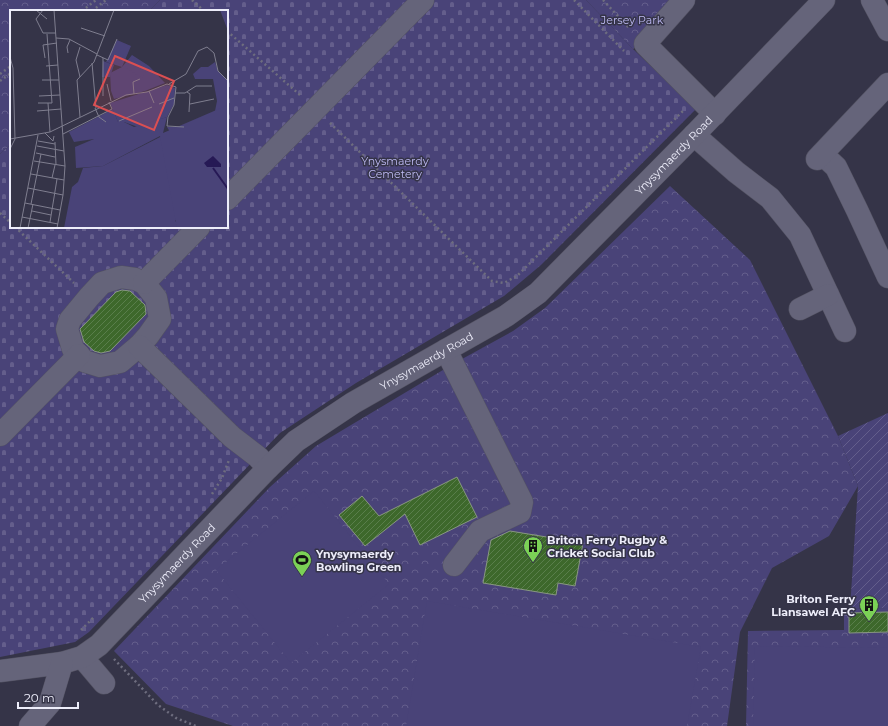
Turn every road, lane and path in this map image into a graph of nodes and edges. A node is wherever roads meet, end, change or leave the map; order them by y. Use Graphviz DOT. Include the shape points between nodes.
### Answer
graph roads {
  1 [pos="96,0"];
  2 [pos="106,0"];
  3 [pos="192,0"];
  4 [pos="423,0"];
  5 [pos="574,0"];
  6 [pos="603,0"];
  7 [pos="684,0"];
  8 [pos="824,0"];
  9 [pos="872,0"];
  10 [pos="83,10"];
  11 [pos="93,10"];
  12 [pos="203,10"];
  13 [pos="888,30"];
  14 [pos="228,32"];
  15 [pos="637,50"];
  16 [pos="10,67"];
  17 [pos="0,74"];
  18 [pos="10,74"];
  19 [pos="0,81"];
  20 [pos="888,84"];
  21 [pos="316,109"];
  22 [pos="684,110"];
  23 [pos="714,114"];
  24 [pos="694,135"];
  25 [pos="228,198"];
  26 [pos="0,213"];
  27 [pos="10,222"];
  28 [pos="16,228"];
  29 [pos="198,228"];
  30 [pos="888,278"];
  31 [pos="144,283"];
  32 [pos="828,295"];
  33 [pos="88,297"];
  34 [pos="800,309"];
  35 [pos="845,331"];
  36 [pos="139,346"];
  37 [pos="446,350"];
  38 [pos="79,355"];
  39 [pos="0,435"];
  40 [pos="232,437"];
  41 [pos="268,468"];
  42 [pos="212,495"];
  43 [pos="454,566"];
  44 [pos="96,615"];
  45 [pos="80,632"];
  46 [pos="99,644"];
  47 [pos="72,660"];
  48 [pos="0,671"];
  49 [pos="104,683"];
  50 [pos="30,726"];
  51 [pos="196,726"];
  1 -- 10 [label="path"];
  2 -- 11 [label="path"];
  3 -- 12 [label="path"];
  4 -- 21 [label="street"];
  5 -- 15 [label="path"];
  6 -- 15 [label="path" via="622,21"];
  7 -- 15 [label="street"];
  8 -- 23 [label="street, Ynysymaerdy Road"];
  9 -- 13 [label="street"];
  14 -- 21 [label="path"];
  15 -- 23 [label="street"];
  16 -- 17 [label="path"];
  18 -- 19 [label="path"];
  20 -- 30 [label="street" via="820,156 836,167"];
  21 -- 22 [label="path" via="492,280 504,283 517,276"];
  21 -- 25 [label="street"];
  23 -- 24 [label="street, Ynysymaerdy Road"];
  24 -- 32 [label="street" via="770,198 800,235"];
  24 -- 37 [label="street, Ynysymaerdy Road" via="538,293 506,316"];
  26 -- 27 [label="path"];
  28 -- 33 [label="path"];
  29 -- 31 [label="street"];
  31 -- 33 [label="street" via="121,277 102,283"];
  31 -- 36 [label="street" via="156,298 160,319"];
  32 -- 34 [label="street"];
  32 -- 35 [label="street"];
  33 -- 38 [label="street" via="70,320 67,329 73,349"];
  36 -- 38 [label="street" via="120,362 100,366 84,361"];
  36 -- 40 [label="street"];
  37 -- 41 [label="street, Ynysymaerdy Road" via="353,403 296,441"];
  37 -- 43 [label="street" via="522,502 520,512 480,531"];
  38 -- 39 [label="street"];
  40 -- 41 [label="street"];
  40 -- 42 [label="path" via="230,458"];
  41 -- 46 [label="street, Ynysymaerdy Road"];
  44 -- 45 [label="path"];
  46 -- 47 [label="street, Ynysymaerdy Road"];
  46 -- 51 [label="path" via="158,705 176,718"];
  47 -- 48 [label="street"];
  47 -- 49 [label="street"];
  47 -- 50 [label="street" via="50,703"];
}
